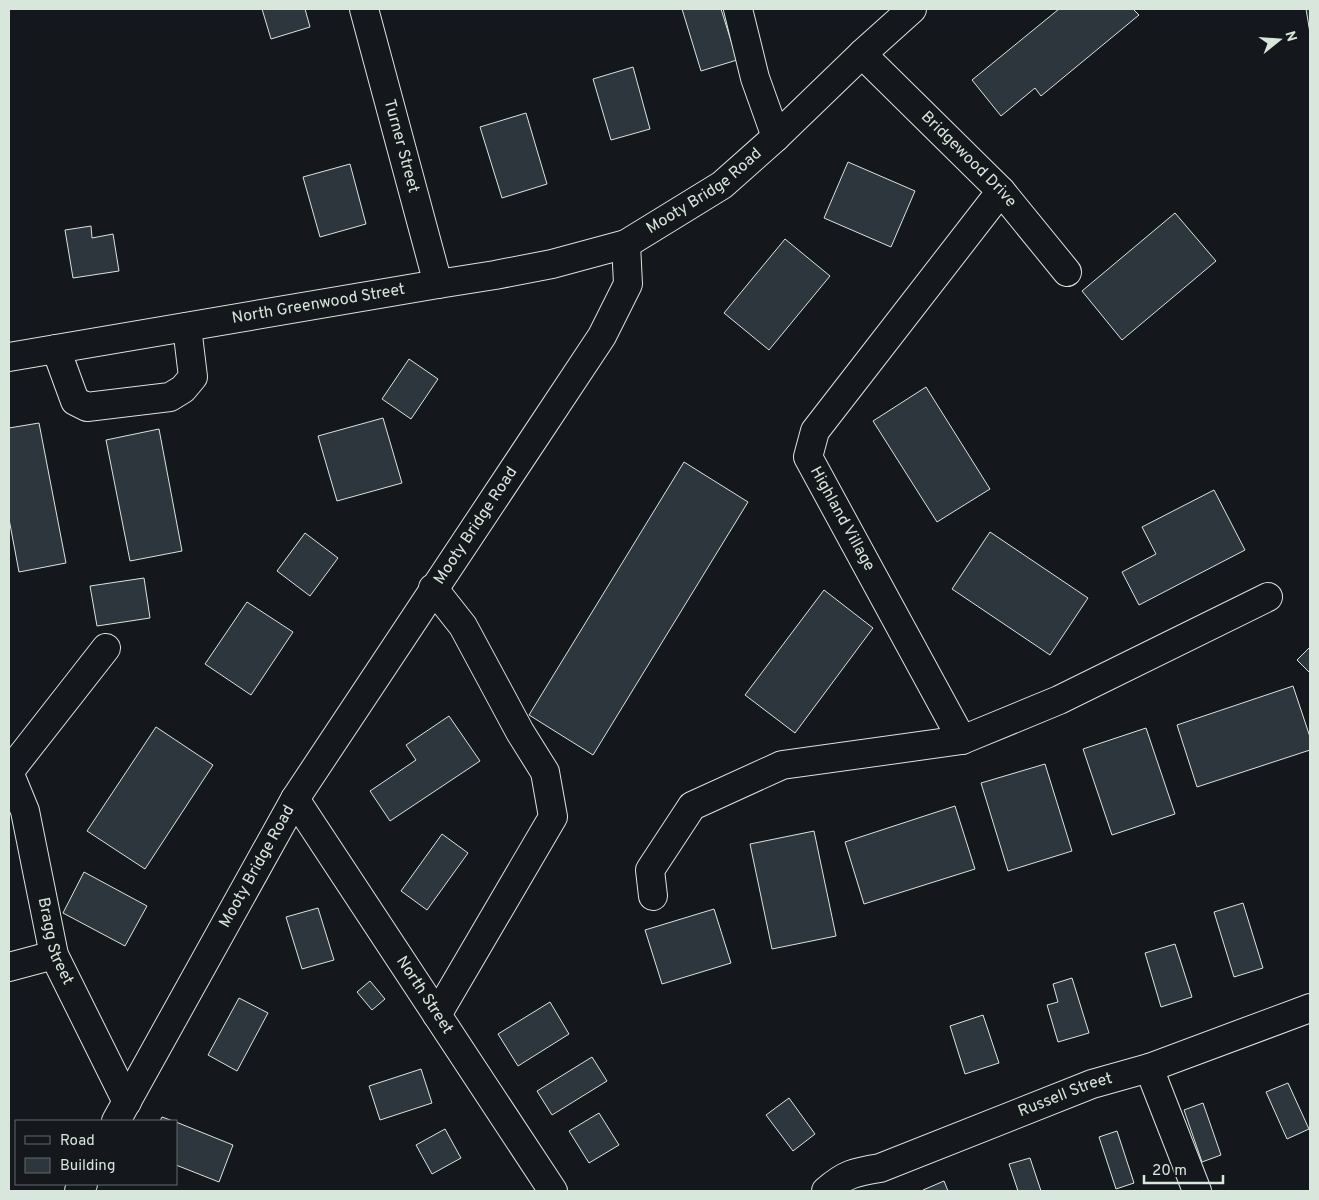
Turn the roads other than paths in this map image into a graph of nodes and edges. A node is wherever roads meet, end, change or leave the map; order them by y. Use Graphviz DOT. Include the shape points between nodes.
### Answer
graph roads {
  1 [pos="364,9"];
  2 [pos="738,9"];
  3 [pos="912,9"];
  4 [pos="862,54"];
  5 [pos="776,137"];
  6 [pos="1000,191"];
  7 [pos="626,244"];
  8 [pos="1067,272"];
  9 [pos="438,284"];
  10 [pos="187,327"];
  11 [pos="56,349"];
  12 [pos="9,357"];
  13 [pos="433,588"];
  14 [pos="1268,597"];
  15 [pos="106,648"];
  16 [pos="962,740"];
  17 [pos="9,772"];
  18 [pos="295,799"];
  19 [pos="653,896"];
  20 [pos="54,955"];
  21 [pos="9,967"];
  22 [pos="1310,1008"];
  23 [pos="437,1015"];
  24 [pos="1149,1068"];
  25 [pos="122,1112"];
  26 [pos="553,1191"];
  27 [pos="826,1191"];
  28 [pos="1197,1191"];
  1 -- 9 [label="street, Turner Street"];
  2 -- 5 [label="street" via="755,78"];
  3 -- 4 [label="street, Mooty Bridge Road"];
  4 -- 5 [label="street, Mooty Bridge Road"];
  4 -- 6 [label="street, Bridgewood Drive"];
  5 -- 7 [label="street, Mooty Bridge Road" via="722,185"];
  6 -- 8 [label="street, Bridgewood Drive"];
  6 -- 16 [label="street, Highland Village" via="815,431 808,457"];
  7 -- 9 [label="street, North Greenwood Street" via="543,266"];
  7 -- 13 [label="street, Mooty Bridge Road" via="628,284 602,336"];
  9 -- 10 [label="street, North Greenwood Street"];
  10 -- 11 [label="street, North Greenwood Street"];
  10 -- 11 [label="street" via="193,377 183,389 170,396 87,408 75,401"];
  11 -- 12 [label="street, North Greenwood Street"];
  13 -- 18 [label="street, Mooty Bridge Road"];
  13 -- 23 [label="street" via="463,626 545,772 553,818"];
  14 -- 16 [label="street" via="1059,700"];
  15 -- 17 [label="street"];
  16 -- 19 [label="street" via="782,764 692,806 650,870"];
  17 -- 20 [label="street, Bragg Street" via="25,811"];
  18 -- 23 [label="street, North Street"];
  18 -- 25 [label="street, Mooty Bridge Road"];
  20 -- 21 [label="street"];
  20 -- 25 [label="street, Bragg Street"];
  22 -- 24 [label="street, Russell Street"];
  23 -- 26 [label="street, North Street"];
  24 -- 27 [label="street, Russell Street" via="1092,1084 880,1168 854,1173 840,1179"];
  24 -- 28 [label="street"];
}
